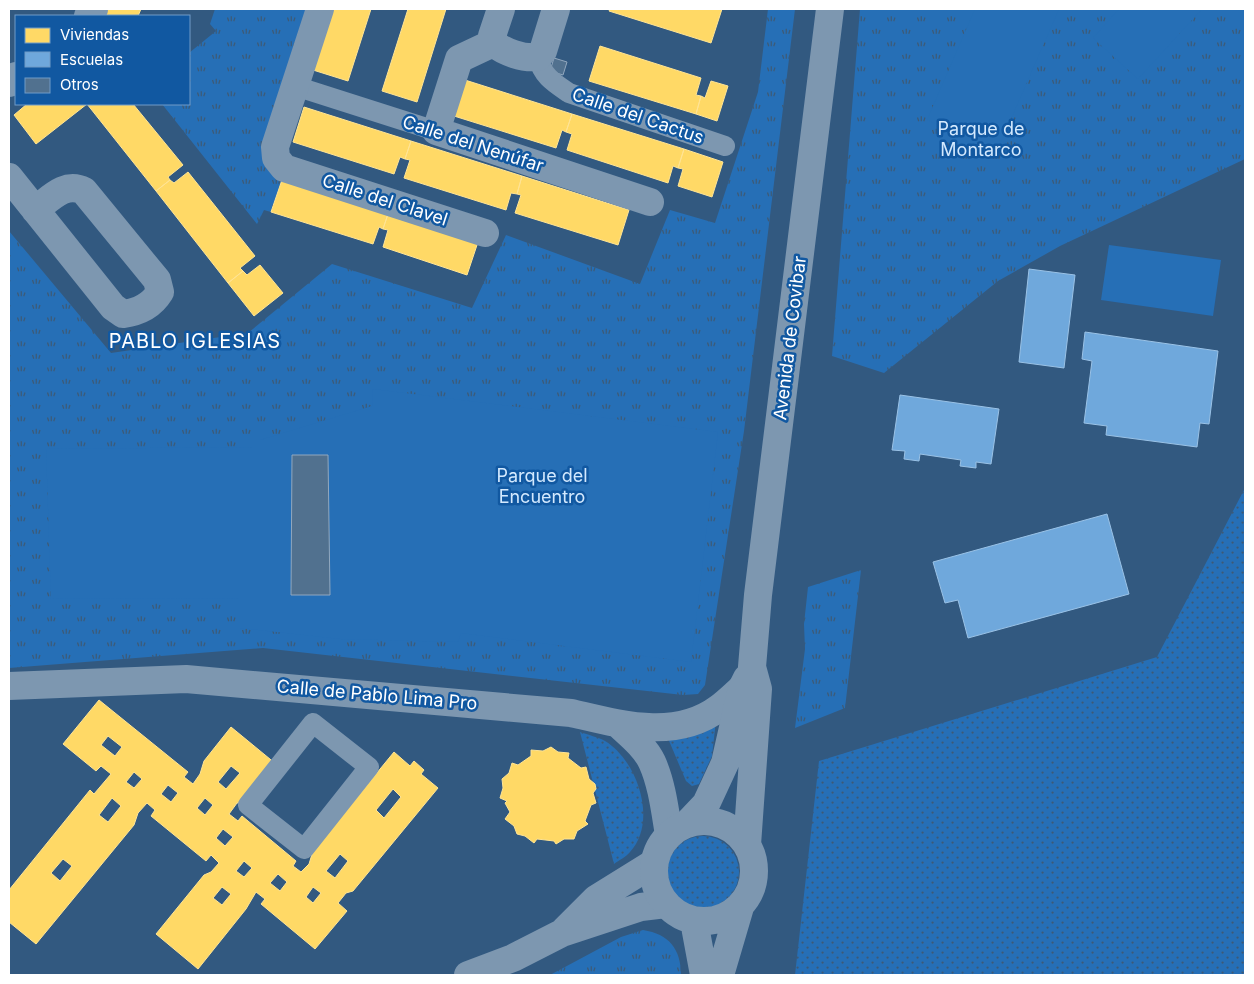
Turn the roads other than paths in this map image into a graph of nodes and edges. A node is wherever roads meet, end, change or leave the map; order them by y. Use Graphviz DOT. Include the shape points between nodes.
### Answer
graph roads {
  1 [pos="320,9"];
  2 [pos="501,9"];
  3 [pos="556,9"];
  4 [pos="830,9"];
  5 [pos="493,43"];
  6 [pos="538,58"];
  7 [pos="295,86"];
  8 [pos="436,131"];
  9 [pos="725,146"];
  10 [pos="18,193"];
  11 [pos="650,202"];
  12 [pos="485,233"];
  13 [pos="747,678"];
  14 [pos="9,686"];
  15 [pos="618,724"];
  16 [pos="679,829"];
  17 [pos="747,845"];
  18 [pos="304,849"];
  19 [pos="654,864"];
  20 [pos="666,904"];
  21 [pos="740,907"];
  22 [pos="694,920"];
  23 [pos="562,933"];
  24 [pos="468,975"];
  25 [pos="704,975"];
  26 [pos="720,975"];
  1 -- 7 [label="street"];
  2 -- 5 [label="street" via="492,36"];
  3 -- 6 [label="street"];
  4 -- 13 [label="street, Avenida de Covibar"];
  5 -- 6 [label="street" via="500,49"];
  5 -- 8 [label="street" via="459,59"];
  6 -- 9 [label="street, Calle del Cactus" via="540,69 548,79 569,93"];
  7 -- 8 [label="street, Calle del Nenúfar"];
  7 -- 12 [label="street, Calle del Clavel" via="275,147 276,158 284,168"];
  8 -- 11 [label="street, Calle del Nenúfar"];
  10 -- 10 [label="street" via="113,307 123,314 135,312 155,301 160,292 157,280 84,191 75,186"];
  13 -- 15 [label="street" via="718,710 682,726 656,728"];
  13 -- 16 [label="street, Avenida de Covibar" via="725,763 706,804"];
  13 -- 17 [label="street, Avenida de Covibar" via="758,689"];
  14 -- 15 [label="street, Calle de Pablo Lima Pro" via="186,680 571,713"];
  15 -- 16 [label="street, Calle de Pablo Lima Pro" via="652,761 662,798"];
  16 -- 17 [label="street" via="705,821 721,824 736,832"];
  16 -- 19 [label="street" via="659,848"];
  17 -- 21 [label="street" via="753,860 754,877"];
  18 -- 18 [label="street" via="248,805 313,723 369,767"];
  19 -- 20 [label="street" via="658,892"];
  19 -- 23 [label="street" via="596,899"];
  20 -- 22 [label="street"];
  20 -- 23 [label="street" via="641,908"];
  21 -- 22 [label="street" via="710,921"];
  21 -- 26 [label="street"];
  22 -- 25 [label="street"];
  23 -- 24 [label="street" via="513,958"];
}
